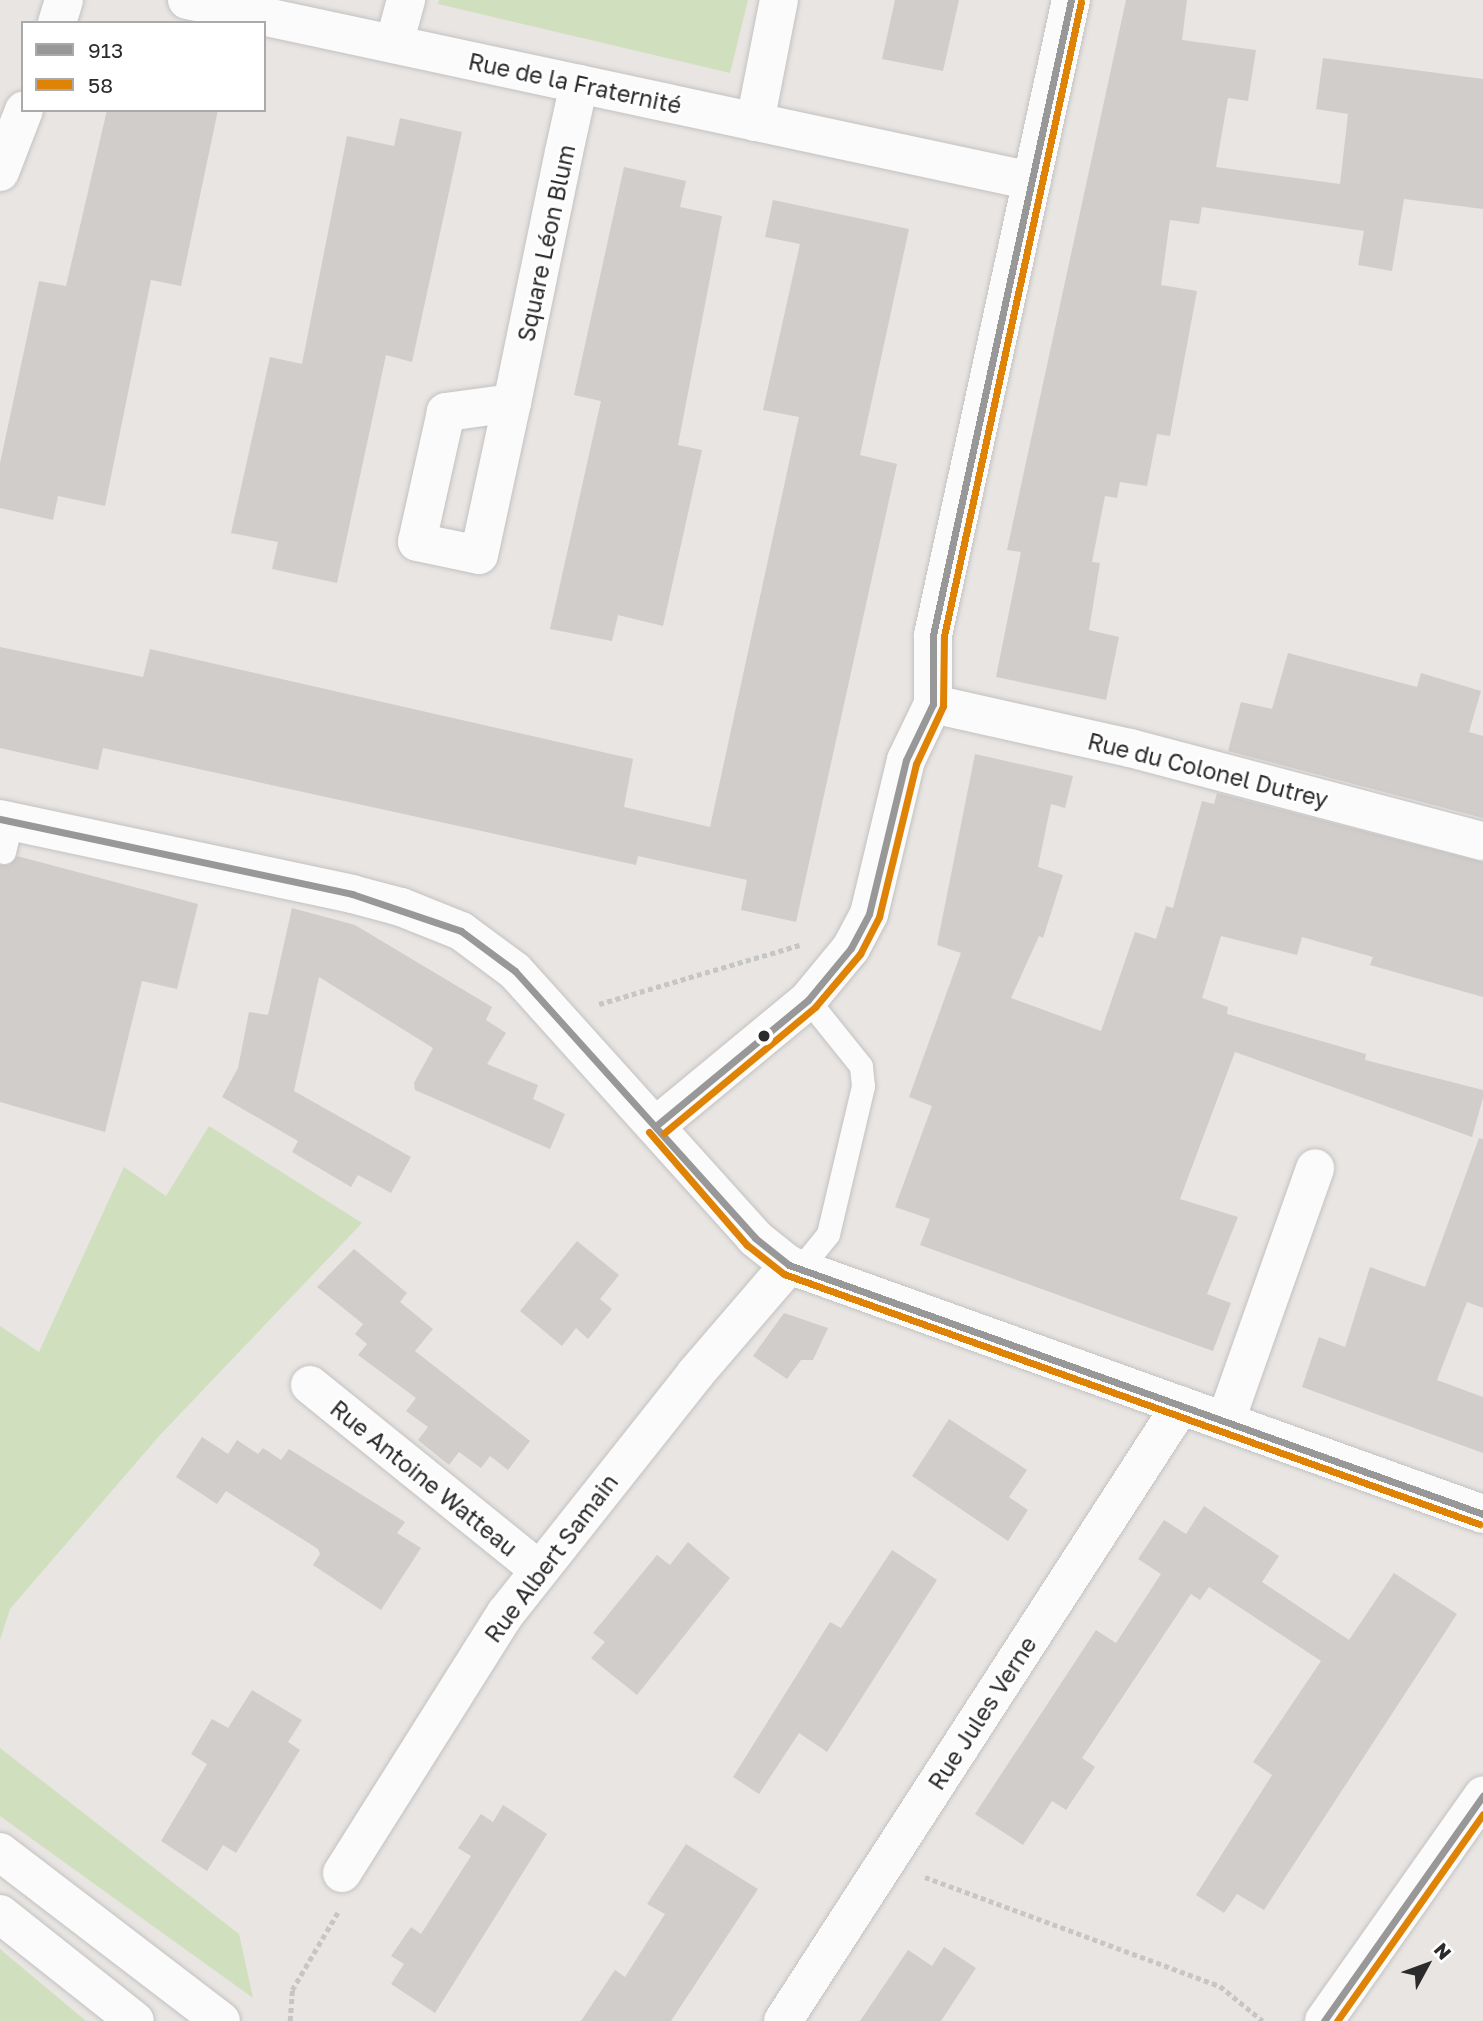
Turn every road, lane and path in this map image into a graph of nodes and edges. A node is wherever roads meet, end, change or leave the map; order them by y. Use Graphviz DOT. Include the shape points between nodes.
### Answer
graph roads {
  1 [pos="64,0"];
  2 [pos="187,0"];
  3 [pos="406,0"];
  4 [pos="779,0"];
  5 [pos="1072,0"];
  6 [pos="58,21"];
  7 [pos="394,44"];
  8 [pos="579,83"];
  9 [pos="23,112"];
  10 [pos="755,122"];
  11 [pos="0,172"];
  12 [pos="1032,181"];
  13 [pos="512,403"];
  14 [pos="933,704"];
  15 [pos="5,831"];
  16 [pos="1483,841"];
  17 [pos="863,926"];
  18 [pos="808,1000"];
  19 [pos="567,1026"];
  20 [pos="657,1125"];
  21 [pos="1315,1168"];
  22 [pos="794,1267"];
  23 [pos="310,1385"];
  24 [pos="1181,1405"];
  25 [pos="1226,1420"];
  26 [pos="1483,1514"];
  27 [pos="539,1570"];
  28 [pos="1483,1796"];
  29 [pos="0,1852"];
  30 [pos="886,1862"];
  31 [pos="342,1873"];
  32 [pos="0,1914"];
  33 [pos="135,2021"];
  34 [pos="221,2021"];
  35 [pos="290,2021"];
  36 [pos="783,2021"];
  37 [pos="1263,2021"];
  38 [pos="1324,2021"];
  1 -- 6 [label="street"];
  2 -- 7 [label="street, Rue de la Fraternité"];
  3 -- 7 [label="street"];
  4 -- 10 [label="street"];
  5 -- 12 [label="street"];
  7 -- 8 [label="street, Rue de la Fraternité"];
  8 -- 10 [label="street, Rue de la Fraternité"];
  8 -- 13 [label="street, Square Léon Blum"];
  9 -- 11 [label="street"];
  10 -- 12 [label="street, Rue de la Fraternité"];
  12 -- 14 [label="street" via="933,635"];
  14 -- 16 [label="street, Rue du Colonel Dutrey" via="1129,748"];
  14 -- 17 [label="street" via="906,760 880,880"];
  15 -- 19 [label="street" via="352,894 424,915 483,945"];
  17 -- 18 [label="street" via="832,975"];
  17 -- 19 [label="path" via="589,1007"];
  18 -- 20 [label="street"];
  18 -- 22 [label="lane" via="861,1066 863,1086 828,1234"];
  19 -- 20 [label="street"];
  20 -- 22 [label="street" via="755,1238"];
  21 -- 25 [label="street"];
  22 -- 24 [label="street"];
  22 -- 27 [label="street, Rue Albert Samain" via="740,1319"];
  23 -- 27 [label="street, Rue Antoine Watteau"];
  24 -- 25 [label="street"];
  24 -- 30 [label="street, Rue Jules Verne"];
  25 -- 26 [label="street"];
  27 -- 31 [label="street, Rue Albert Samain" via="459,1685"];
  28 -- 38 [label="street"];
  29 -- 34 [label="street"];
  30 -- 36 [label="street, Rue Jules Verne"];
  30 -- 37 [label="path" via="1220,1986"];
  31 -- 35 [label="path" via="337,1917 292,1990"];
  32 -- 33 [label="street"];
}
